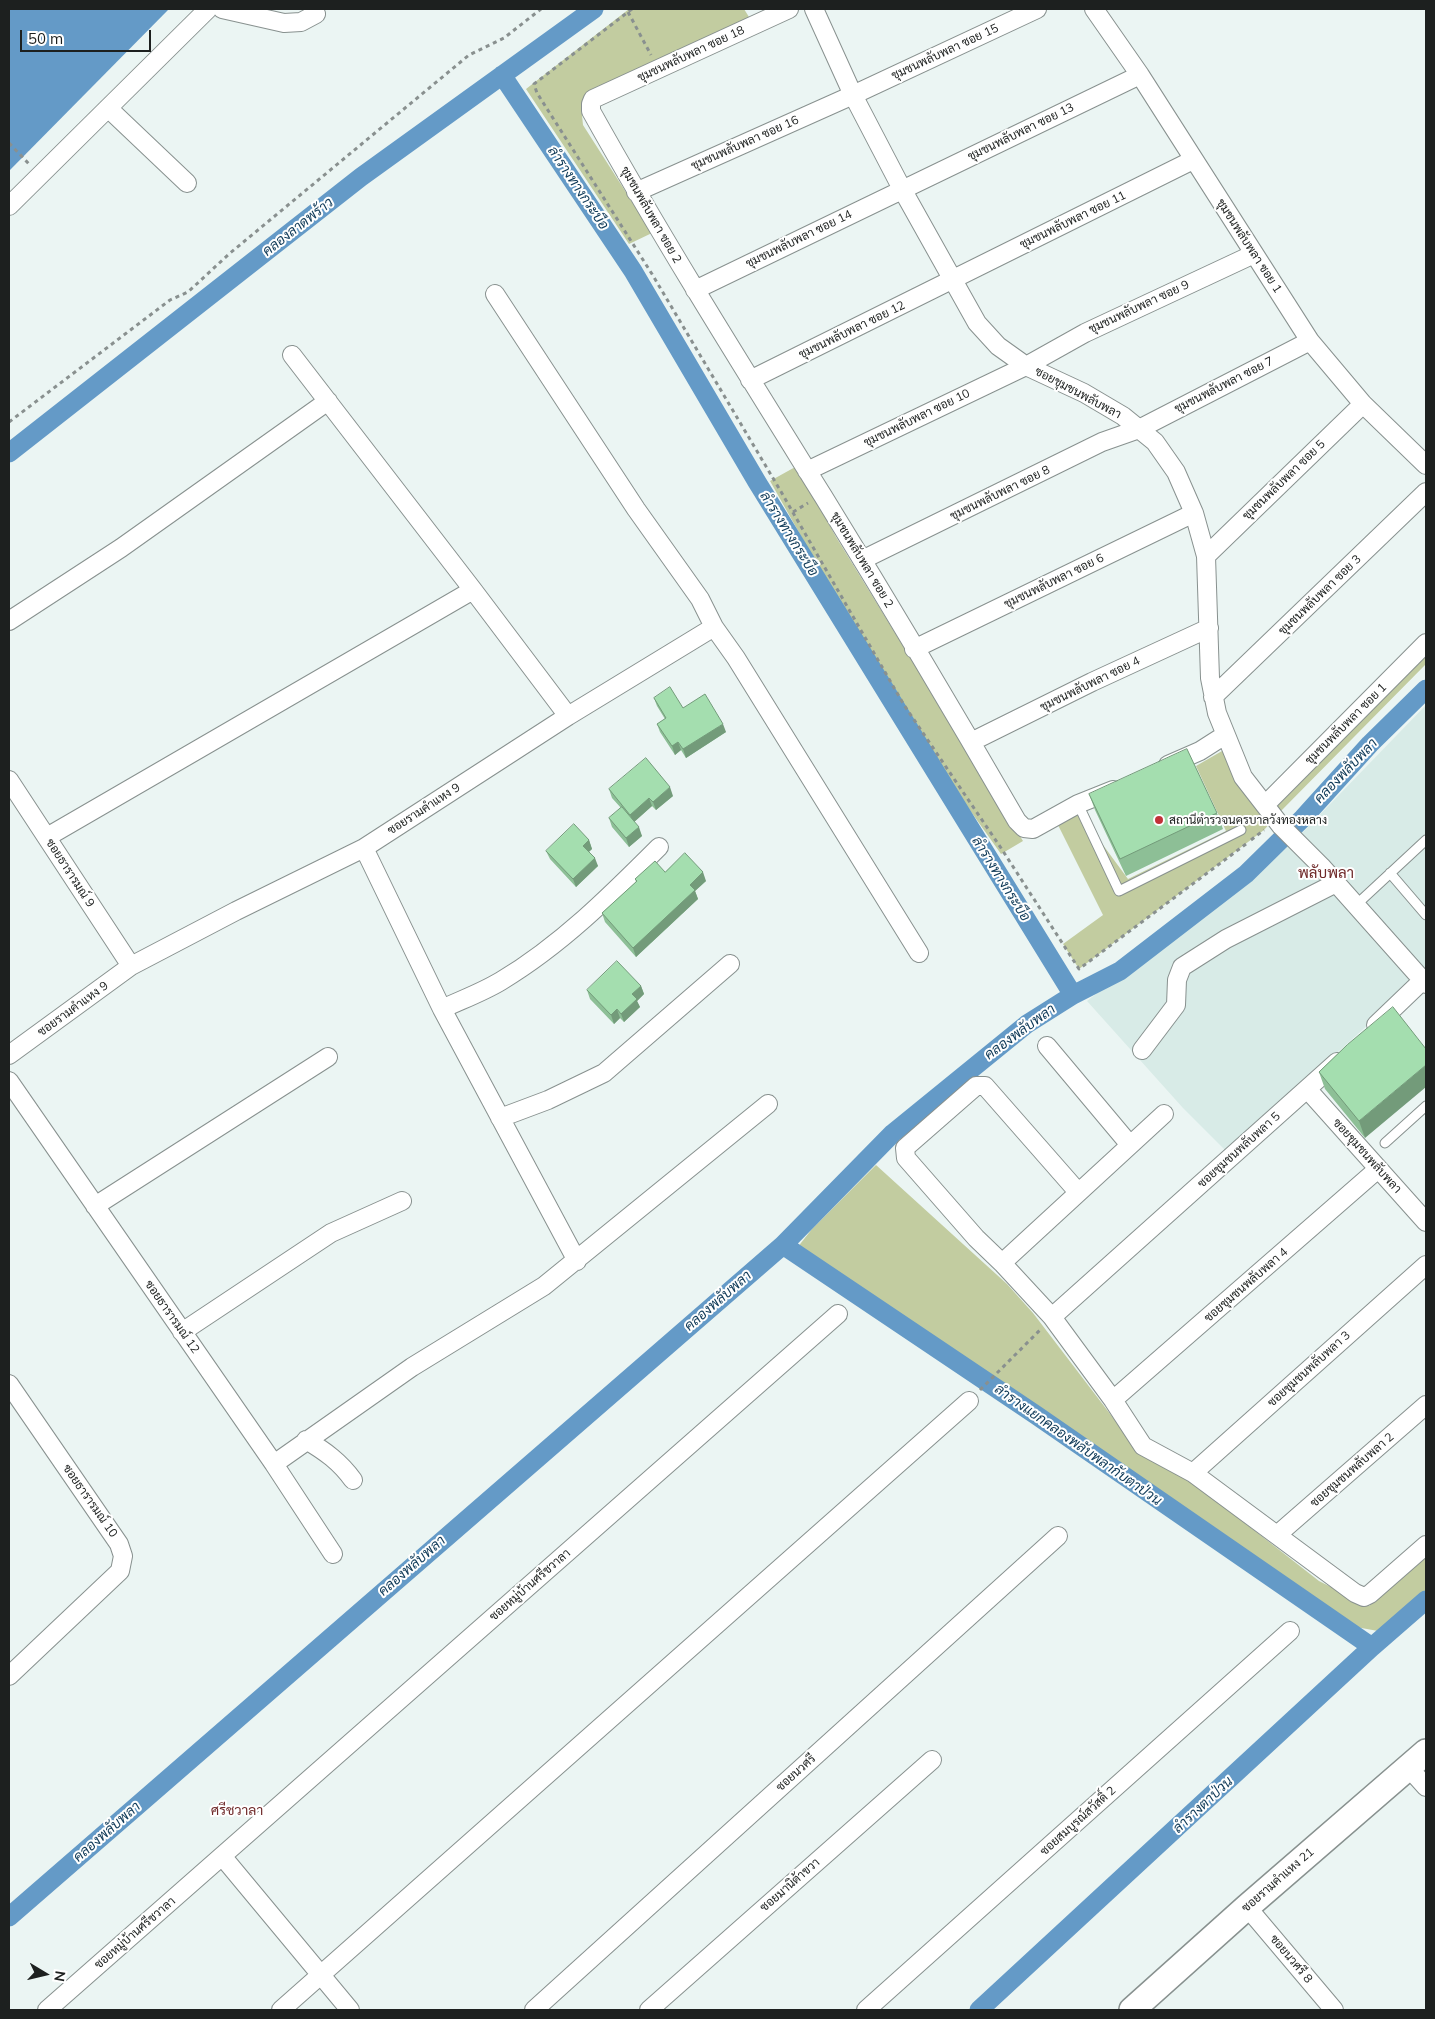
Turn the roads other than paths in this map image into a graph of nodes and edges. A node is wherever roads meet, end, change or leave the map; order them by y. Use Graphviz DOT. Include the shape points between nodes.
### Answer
graph roads {
  1 [pos="208,9"];
  2 [pos="222,9"];
  3 [pos="789,9"];
  4 [pos="814,9"];
  5 [pos="1038,9"];
  6 [pos="1094,9"];
  7 [pos="316,14"];
  8 [pos="1140,75"];
  9 [pos="853,95"];
  10 [pos="593,100"];
  11 [pos="108,108"];
  12 [pos="1193,160"];
  13 [pos="187,184"];
  14 [pos="902,189"];
  15 [pos="636,192"];
  16 [pos="9,206"];
  17 [pos="1254,254"];
  18 [pos="953,280"];
  19 [pos="695,290"];
  20 [pos="495,294"];
  21 [pos="1310,342"];
  22 [pos="292,355"];
  23 [pos="1026,366"];
  24 [pos="750,380"];
  25 [pos="328,401"];
  26 [pos="1363,404"];
  27 [pos="1138,429"];
  28 [pos="1426,465"];
  29 [pos="807,471"];
  30 [pos="1426,492"];
  31 [pos="1194,513"];
  32 [pos="1206,556"];
  33 [pos="862,560"];
  34 [pos="474,590"];
  35 [pos="9,621"];
  36 [pos="714,627"];
  37 [pos="1209,628"];
  38 [pos="1426,643"];
  39 [pos="914,649"];
  40 [pos="1213,697"];
  41 [pos="568,716"];
  42 [pos="1225,735"];
  43 [pos="971,742"];
  44 [pos="1157,771"];
  45 [pos="9,780"];
  46 [pos="1131,782"];
  47 [pos="1078,804"];
  48 [pos="1273,816"];
  49 [pos="1241,830"];
  50 [pos="47,837"];
  51 [pos="1426,840"];
  52 [pos="659,847"];
  53 [pos="364,848"];
  54 [pos="1390,873"];
  55 [pos="1336,883"];
  56 [pos="1356,905"];
  57 [pos="1426,915"];
  58 [pos="919,953"];
  59 [pos="730,964"];
  60 [pos="132,966"];
  61 [pos="1425,982"];
  62 [pos="442,1009"];
  63 [pos="1366,1035"];
  64 [pos="1047,1046"];
  65 [pos="1351,1049"];
  66 [pos="1142,1050"];
  67 [pos="9,1055"];
  68 [pos="328,1057"];
  69 [pos="9,1081"];
  70 [pos="1308,1090"];
  71 [pos="768,1104"];
  72 [pos="1426,1106"];
  73 [pos="1164,1114"];
  74 [pos="500,1118"];
  75 [pos="1385,1143"];
  76 [pos="1130,1144"];
  77 [pos="1378,1169"];
  78 [pos="1078,1192"];
  79 [pos="402,1201"];
  80 [pos="95,1206"];
  81 [pos="1426,1222"];
  82 [pos="577,1261"];
  83 [pos="1002,1263"];
  84 [pos="1426,1265"];
  85 [pos="838,1314"];
  86 [pos="1052,1317"];
  87 [pos="182,1332"];
  88 [pos="9,1384"];
  89 [pos="1113,1400"];
  90 [pos="969,1401"];
  91 [pos="1426,1405"];
  92 [pos="306,1440"];
  93 [pos="274,1464"];
  94 [pos="1192,1473"];
  95 [pos="353,1480"];
  96 [pos="1277,1535"];
  97 [pos="1058,1536"];
  98 [pos="1426,1545"];
  99 [pos="333,1554"];
  100 [pos="1290,1631"];
  101 [pos="9,1676"];
  102 [pos="932,1760"];
  103 [pos="1417,1760"];
  104 [pos="1426,1787"];
  105 [pos="222,1856"];
  106 [pos="1247,1907"];
  107 [pos="320,1976"];
  108 [pos="47,2010"];
  109 [pos="281,2010"];
  110 [pos="350,2010"];
  111 [pos="534,2010"];
  112 [pos="649,2010"];
  113 [pos="866,2010"];
  114 [pos="1132,2010"];
  115 [pos="1334,2010"];
  1 -- 11 [label="street"];
  2 -- 7 [label="street" via="284,23 301,22"];
  3 -- 10 [label="street, ชุมชนพลับพลา ซอย 18"];
  4 -- 9 [label="street, ซอยชุมชนพลับพลา"];
  5 -- 9 [label="street, ชุมชนพลับพลา ซอย 15"];
  6 -- 8 [label="street, ชุมชนพลับพลา ซอย 1"];
  8 -- 12 [label="street, ชุมชนพลับพลา ซอย 1"];
  8 -- 14 [label="street, ชุมชนพลับพลา ซอย 13"];
  9 -- 14 [label="street, ซอยชุมชนพลับพลา"];
  9 -- 15 [label="street, ชุมชนพลับพลา ซอย 16"];
  10 -- 15 [label="street, ชุมชนพลับพลา ซอย 2" via="591,111"];
  11 -- 13 [label="street"];
  11 -- 16 [label="street"];
  12 -- 17 [label="street, ชุมชนพลับพลา ซอย 1"];
  12 -- 18 [label="street, ชุมชนพลับพลา ซอย 11"];
  14 -- 18 [label="street, ซอยชุมชนพลับพลา"];
  14 -- 19 [label="street, ชุมชนพลับพลา ซอย 14"];
  15 -- 19 [label="street, ชุมชนพลับพลา ซอย 2"];
  17 -- 21 [label="street, ชุมชนพลับพลา ซอย 1"];
  17 -- 23 [label="street, ชุมชนพลับพลา ซอย 9" via="1085,333"];
  18 -- 23 [label="street, ซอยชุมชนพลับพลา" via="977,322 998,346"];
  18 -- 24 [label="street, ชุมชนพลับพลา ซอย 12"];
  19 -- 24 [label="street, ชุมชนพลับพลา ซอย 2"];
  20 -- 36 [label="street" via="636,509 700,599"];
  21 -- 26 [label="street, ชุมชนพลับพลา ซอย 1"];
  21 -- 27 [label="street, ชุมชนพลับพลา ซอย 7"];
  22 -- 25 [label="street"];
  23 -- 27 [label="street, ซอยชุมชนพลับพลา" via="1084,394 1123,416"];
  23 -- 29 [label="street, ชุมชนพลับพลา ซอย 10"];
  24 -- 29 [label="street, ชุมชนพลับพลา ซอย 2"];
  25 -- 34 [label="street"];
  25 -- 35 [label="street" via="121,548"];
  26 -- 28 [label="street, ชุมชนพลับพลา ซอย 1"];
  26 -- 32 [label="street, ชุมชนพลับพลา ซอย 5"];
  27 -- 31 [label="street, ซอยชุมชนพลับพลา" via="1155,442 1176,472"];
  27 -- 33 [label="street, ชุมชนพลับพลา ซอย 8" via="1102,442"];
  29 -- 33 [label="street, ชุมชนพลับพลา ซอย 2"];
  30 -- 40 [label="street, ชุมชนพลับพลา ซอย 3"];
  31 -- 32 [label="street, ซอยชุมชนพลับพลา"];
  31 -- 39 [label="street, ชุมชนพลับพลา ซอย 6"];
  32 -- 37 [label="street, ซอยชุมชนพลับพลา"];
  33 -- 39 [label="street, ชุมชนพลับพลา ซอย 2"];
  34 -- 41 [label="street"];
  34 -- 50 [label="street"];
  36 -- 41 [label="street, ซอยรามคำแหง 9"];
  36 -- 58 [label="street"];
  37 -- 40 [label="street, ซอยชุมชนพลับพลา"];
  37 -- 43 [label="street, ชุมชนพลับพลา ซอย 4"];
  38 -- 48 [label="street, ชุมชนพลับพลา ซอย 1"];
  39 -- 43 [label="street, ชุมชนพลับพลา ซอย 2"];
  40 -- 42 [label="street, ซอยชุมชนพลับพลา"];
  41 -- 53 [label="street, ซอยรามคำแหง 9"];
  42 -- 44 [label="street"];
  42 -- 48 [label="street, ซอยชุมชนพลับพลา" via="1243,777"];
  43 -- 47 [label="street, ชุมชนพลับพลา ซอย 2" via="1024,828 1033,829"];
  45 -- 50 [label="street, ซอยธารารมณ์ 9"];
  46 -- 47 [label="street, ชุมชนพลับพลา ซอย 2"];
  47 -- 49 [label="lane" via="1119,891"];
  48 -- 55 [label="street, ซอยชุมชนพลับพลา"];
  50 -- 60 [label="street, ซอยธารารมณ์ 9"];
  51 -- 54 [label="lane"];
  52 -- 62 [label="street" via="566,935 500,982"];
  53 -- 60 [label="street, ซอยรามคำแหง 9"];
  53 -- 62 [label="street"];
  54 -- 56 [label="lane"];
  54 -- 57 [label="lane"];
  55 -- 56 [label="street, ซอยชุมชนพลับพลา"];
  55 -- 66 [label="street" via="1226,939 1182,967 1176,980 1176,1005"];
  56 -- 61 [label="street, ซอยชุมชนพลับพลา"];
  59 -- 74 [label="street" via="604,1073 548,1100"];
  60 -- 67 [label="street, ซอยรามคำแหง 9"];
  61 -- 63 [label="street"];
  62 -- 74 [label="street"];
  64 -- 76 [label="street"];
  65 -- 70 [label="street, ซอยชุมชนพลับพลา 5"];
  68 -- 80 [label="street"];
  69 -- 80 [label="street, ซอยธารารมณ์ 12"];
  70 -- 77 [label="street, ซอยชุมชนพลับพลา"];
  70 -- 86 [label="street, ซอยชุมชนพลับพลา 5"];
  71 -- 82 [label="street"];
  72 -- 75 [label="lane"];
  73 -- 76 [label="street"];
  74 -- 82 [label="street"];
  76 -- 78 [label="street"];
  77 -- 81 [label="street, ซอยชุมชนพลับพลา"];
  77 -- 89 [label="street, ซอยชุมชนพลับพลา 4"];
  78 -- 83 [label="street"];
  78 -- 83 [label="street" via="985,1086 976,1086 905,1148 906,1158"];
  79 -- 87 [label="street" via="330,1233"];
  80 -- 87 [label="street, ซอยธารารมณ์ 12"];
  82 -- 92 [label="street" via="544,1286 434,1354"];
  83 -- 86 [label="street"];
  84 -- 94 [label="street, ซอยชุมชนพลับพลา 3"];
  85 -- 105 [label="street, ซอยหมู่บ้านศรีชวาลา"];
  86 -- 89 [label="street"];
  87 -- 93 [label="street, ซอยธารารมณ์ 12"];
  88 -- 101 [label="street, ซอยธารารมณ์ 10" via="119,1544 123,1556 120,1571"];
  89 -- 94 [label="street" via="1143,1446"];
  90 -- 107 [label="street"];
  91 -- 96 [label="street, ซอยชุมชนพลับพลา 2"];
  92 -- 93 [label="street"];
  92 -- 95 [label="street" via="341,1464"];
  93 -- 99 [label="street, ซอยธารารมณ์ 12"];
  94 -- 96 [label="street"];
  96 -- 98 [label="street" via="1364,1597"];
  97 -- 111 [label="street, ซอยนวศรี"];
  100 -- 113 [label="street, ซอยสมบูรณ์สวัสดิ์ 2"];
  102 -- 112 [label="street, ซอยมานิต้าขวา"];
  103 -- 104 [label="street"];
  103 -- 106 [label="street, ซอยรามคำแหง 21"];
  105 -- 107 [label="street"];
  105 -- 108 [label="street, ซอยหมู่บ้านศรีชวาลา"];
  106 -- 114 [label="street, ซอยรามคำแหง 21"];
  106 -- 115 [label="street, ซอยนวศรี 8"];
  107 -- 109 [label="street"];
  107 -- 110 [label="street"];
}
